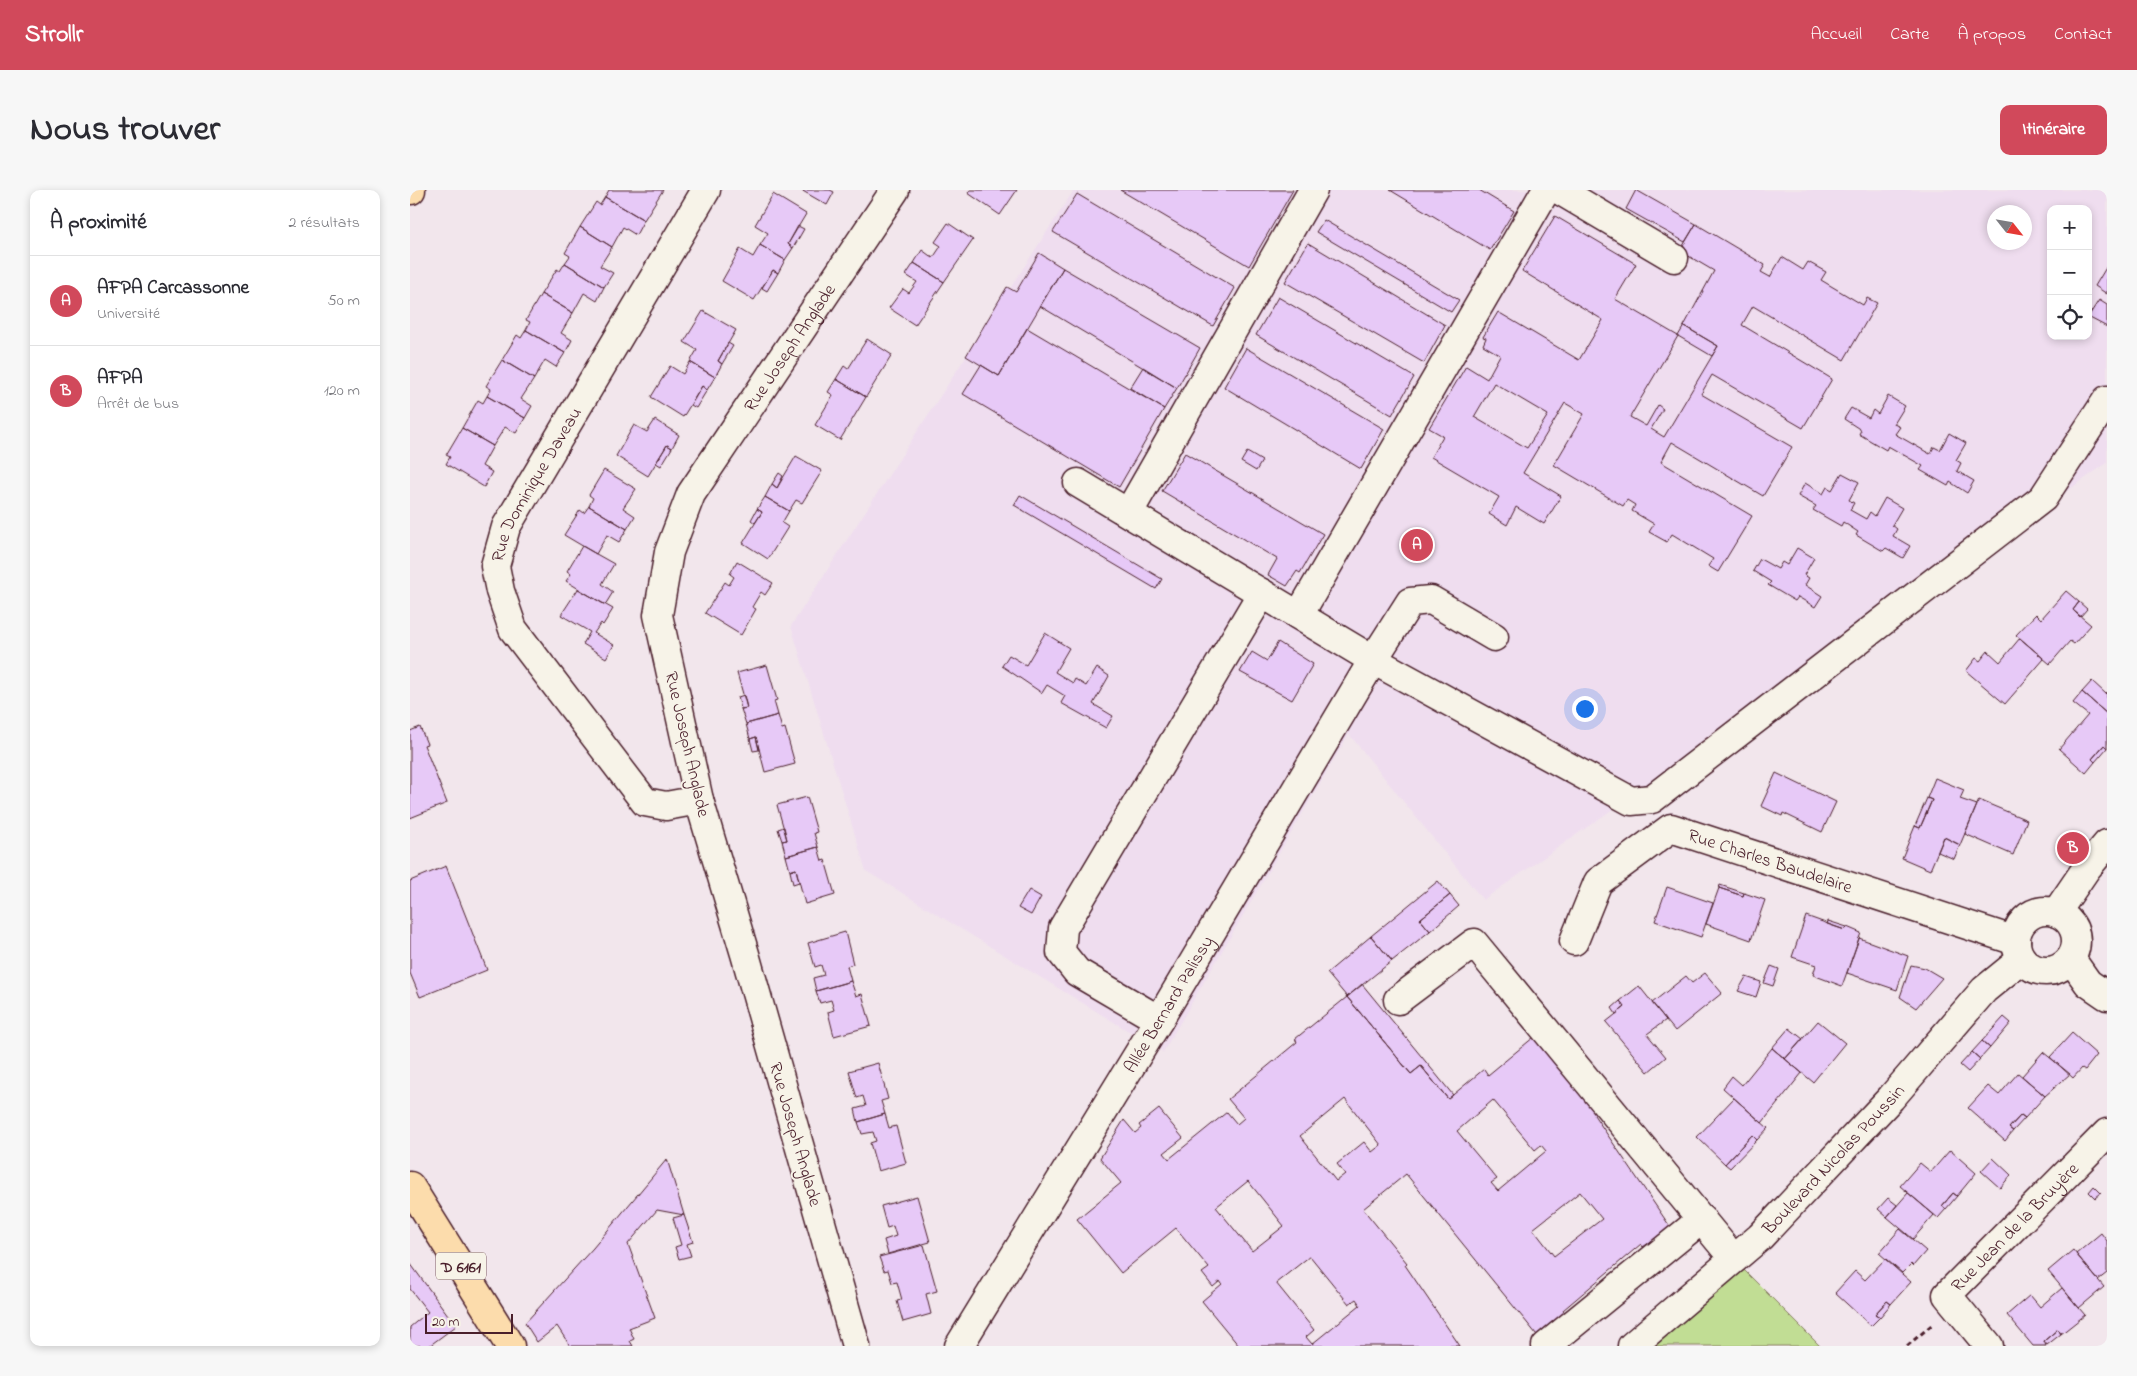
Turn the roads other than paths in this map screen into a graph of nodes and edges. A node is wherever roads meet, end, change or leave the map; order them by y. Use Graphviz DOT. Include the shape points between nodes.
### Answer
graph roads {
  1 [pos="706,190"];
  2 [pos="895,190"];
  3 [pos="1313,190"];
  4 [pos="1546,190"];
  5 [pos="1559,190"];
  6 [pos="1674,258"];
  7 [pos="2107,400"];
  8 [pos="1078,483"];
  9 [pos="1129,512"];
  10 [pos="1262,593"];
  11 [pos="1299,615"];
  12 [pos="1494,637"];
  13 [pos="1373,660"];
  14 [pos="699,800"];
  15 [pos="2107,844"];
  16 [pos="2056,913"];
  17 [pos="1574,941"];
  18 [pos="2019,950"];
  19 [pos="2070,959"];
  20 [pos="2107,996"];
  21 [pos="1398,1000"];
  22 [pos="1159,1020"];
  23 [pos="2107,1133"];
  24 [pos="410,1186"];
  25 [pos="1702,1219"];
  26 [pos="1734,1260"];
  27 [pos="510,1346"];
  28 [pos="856,1346"];
  29 [pos="959,1346"];
  30 [pos="1546,1346"];
  31 [pos="1632,1346"];
  32 [pos="1989,1346"];
  1 -- 14 [label="street, Rue Dominique Daveau" via="506,527 495,566 513,629 645,802 666,806"];
  2 -- 14 [label="street, Rue Joseph Anglade" via="691,494 669,552 658,615"];
  3 -- 9 [label="street"];
  4 -- 11 [label="street"];
  5 -- 6 [label="street"];
  7 -- 13 [label="street" via="2043,498 1652,799 1631,800"];
  8 -- 9 [label="street"];
  9 -- 10 [label="street"];
  10 -- 11 [label="street"];
  10 -- 22 [label="street" via="1063,928 1061,952 1077,972"];
  11 -- 13 [label="street"];
  12 -- 13 [label="street, Allée Bernard Palissy" via="1431,600 1410,602"];
  13 -- 22 [label="street, Allée Bernard Palissy"];
  14 -- 28 [label="street, Rue Joseph Anglade"];
  15 -- 16 [label="street"];
  16 -- 18 [label="street" via="2038,913 2022,923"];
  16 -- 19 [label="street" via="2071,924 2074,932 2074,950"];
  17 -- 18 [label="street, Rue Charles Baudelaire" via="1598,882 1671,828"];
  18 -- 19 [label="street" via="2028,966 2047,971 2057,970"];
  18 -- 26 [label="street, Boulevard Nicolas Poussin" via="1890,1098 1760,1237"];
  19 -- 20 [label="street" via="2088,982"];
  21 -- 25 [label="street" via="1474,943"];
  22 -- 29 [label="street, Allée Bernard Palissy"];
  23 -- 32 [label="street, Rue Jean de la Bruyère" via="1947,1295"];
  24 -- 27 [label="main road, D 6161"];
  25 -- 26 [label="street"];
  25 -- 30 [label="street"];
  26 -- 31 [label="street, Boulevard Nicolas Poussin"];
}
